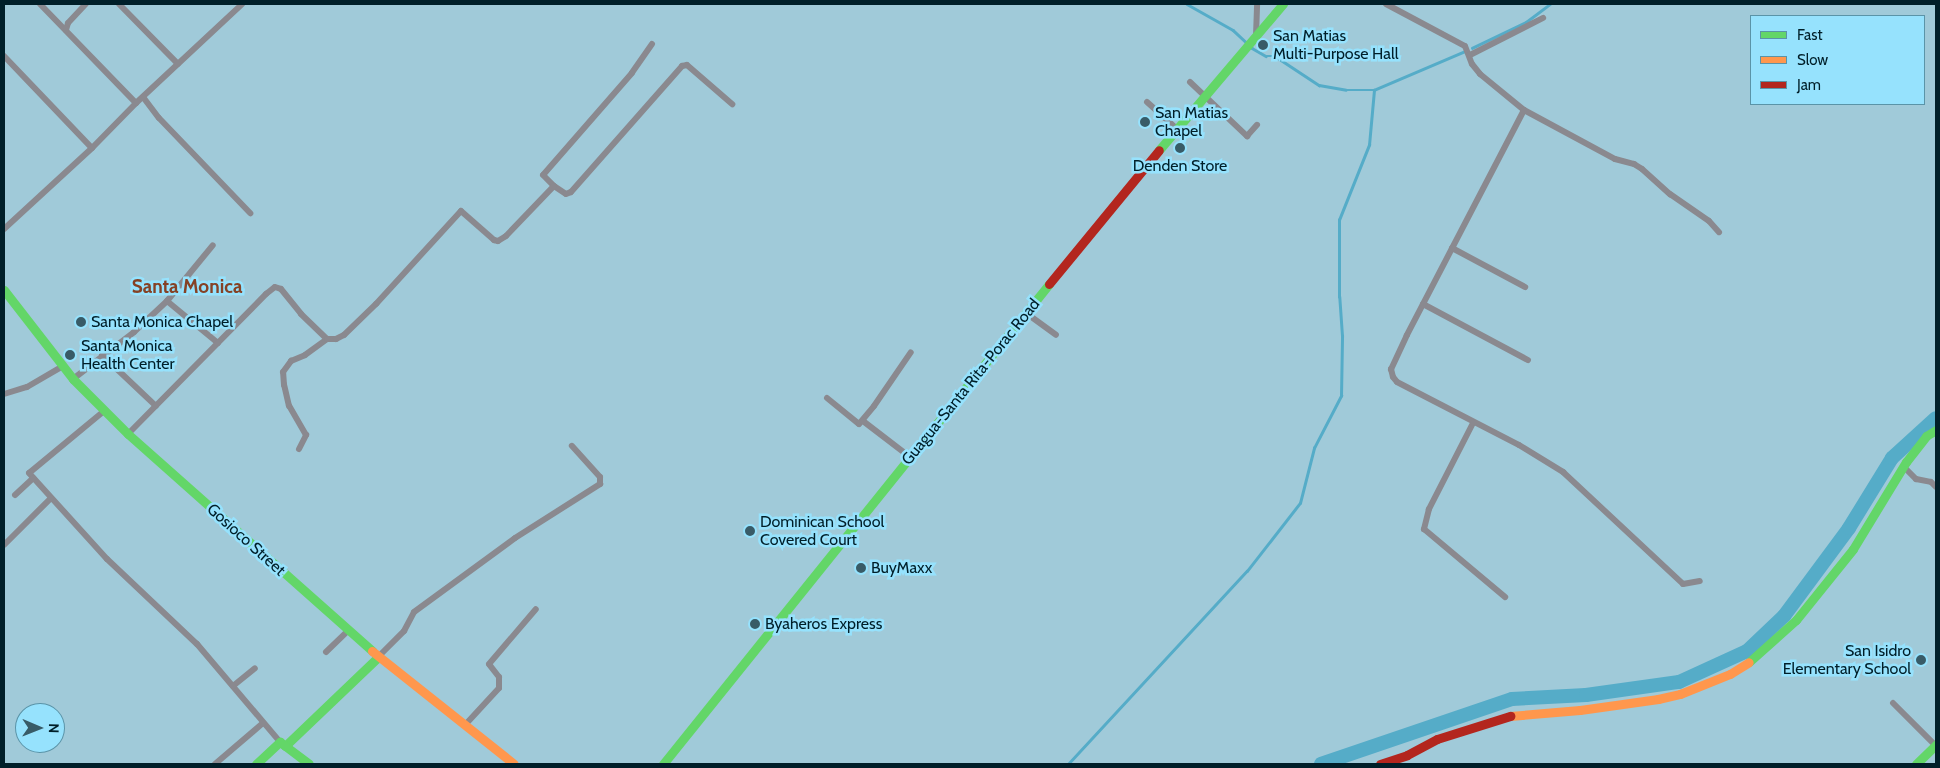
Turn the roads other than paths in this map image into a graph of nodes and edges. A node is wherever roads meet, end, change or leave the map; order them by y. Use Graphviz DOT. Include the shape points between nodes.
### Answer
graph roads {
  1 [pos="40,4"];
  2 [pos="86,4"];
  3 [pos="119,4"];
  4 [pos="242,4"];
  5 [pos="1257,4"];
  6 [pos="1283,4"];
  7 [pos="1386,4"];
  8 [pos="1543,18"];
  9 [pos="66,30"];
  10 [pos="1254,37"];
  11 [pos="652,44"];
  12 [pos="1470,55"];
  13 [pos="4,56"];
  14 [pos="178,64"];
  15 [pos="1190,82"];
  16 [pos="1205,96"];
  17 [pos="144,97"];
  18 [pos="1147,102"];
  19 [pos="136,103"];
  20 [pos="732,104"];
  21 [pos="1524,110"];
  22 [pos="1257,125"];
  23 [pos="1177,129"];
  24 [pos="92,148"];
  25 [pos="554,186"];
  26 [pos="250,213"];
  27 [pos="4,229"];
  28 [pos="1719,232"];
  29 [pos="213,245"];
  30 [pos="1452,248"];
  31 [pos="1525,287"];
  32 [pos="4,290"];
  33 [pos="167,301"];
  34 [pos="1424,304"];
  35 [pos="1026,312"];
  36 [pos="1056,335"];
  37 [pos="327,339"];
  38 [pos="218,343"];
  39 [pos="911,352"];
  40 [pos="102,354"];
  41 [pos="1528,360"];
  42 [pos="63,366"];
  43 [pos="73,379"];
  44 [pos="4,394"];
  45 [pos="827,398"];
  46 [pos="156,406"];
  47 [pos="104,410"];
  48 [pos="864,420"];
  49 [pos="1473,422"];
  50 [pos="1936,430"];
  51 [pos="128,434"];
  52 [pos="572,446"];
  53 [pos="299,449"];
  54 [pos="910,457"];
  55 [pos="1904,467"];
  56 [pos="33,478"];
  57 [pos="1936,487"];
  58 [pos="15,495"];
  59 [pos="51,498"];
  60 [pos="4,545"];
  61 [pos="1700,581"];
  62 [pos="1505,598"];
  63 [pos="536,609"];
  64 [pos="348,631"];
  65 [pos="326,652"];
  66 [pos="378,657"];
  67 [pos="254,668"];
  68 [pos="233,686"];
  69 [pos="1893,703"];
  70 [pos="263,723"];
  71 [pos="465,725"];
  72 [pos="283,744"];
  73 [pos="1936,746"];
  74 [pos="215,764"];
  75 [pos="256,764"];
  76 [pos="309,764"];
  77 [pos="514,764"];
  78 [pos="663,764"];
  79 [pos="1380,764"];
  80 [pos="1916,764"];
  1 -- 9 [label="street"];
  2 -- 9 [label="street" via="68,23"];
  3 -- 14 [label="street"];
  4 -- 14 [label="street"];
  5 -- 10 [label="street"];
  6 -- 10 [label="street, Guagua-Santa Rita-Porac Road"];
  7 -- 12 [label="street" via="1465,46"];
  8 -- 12 [label="street"];
  9 -- 19 [label="street"];
  10 -- 16 [label="street, Guagua-Santa Rita-Porac Road"];
  11 -- 25 [label="street" via="632,73 543,174"];
  12 -- 21 [label="street" via="1480,74"];
  13 -- 24 [label="street"];
  14 -- 17 [label="street"];
  15 -- 16 [label="street"];
  16 -- 22 [label="street" via="1247,136"];
  16 -- 23 [label="street, Guagua-Santa Rita-Porac Road"];
  17 -- 19 [label="street"];
  17 -- 26 [label="street" via="159,118"];
  18 -- 23 [label="street"];
  19 -- 24 [label="street"];
  20 -- 25 [label="street" via="686,65 682,66 572,192 566,194"];
  21 -- 28 [label="street" via="1616,159 1642,168"];
  21 -- 30 [label="street"];
  23 -- 35 [label="street, Guagua-Santa Rita-Porac Road"];
  24 -- 27 [label="street"];
  25 -- 37 [label="street" via="502,240 494,240 461,211 344,335"];
  29 -- 33 [label="street"];
  30 -- 31 [label="street"];
  30 -- 34 [label="street"];
  32 -- 42 [label="street, Gosioco Street"];
  33 -- 38 [label="street"];
  33 -- 40 [label="street" via="134,332"];
  34 -- 41 [label="street"];
  34 -- 49 [label="street" via="1391,369 1393,377"];
  35 -- 36 [label="street"];
  35 -- 54 [label="street, Guagua-Santa Rita-Porac Road"];
  37 -- 38 [label="street" via="281,289 275,287"];
  37 -- 53 [label="street" via="291,361 283,372 289,406 306,436"];
  38 -- 46 [label="street"];
  39 -- 48 [label="street"];
  40 -- 43 [label="street"];
  40 -- 46 [label="street"];
  42 -- 43 [label="street, Gosioco Street"];
  42 -- 44 [label="street" via="27,387"];
  43 -- 47 [label="street, Gosioco Street"];
  45 -- 48 [label="street" via="859,424"];
  46 -- 51 [label="street"];
  47 -- 51 [label="street, Gosioco Street"];
  47 -- 56 [label="street" via="30,473"];
  48 -- 54 [label="street"];
  49 -- 61 [label="street" via="1563,472 1683,584"];
  49 -- 62 [label="street" via="1429,509 1424,529"];
  50 -- 55 [label="street" via="1926,436"];
  51 -- 64 [label="street, Gosioco Street"];
  52 -- 66 [label="street" via="600,478 600,484 515,538 414,612 404,631"];
  54 -- 78 [label="street, Guagua-Santa Rita-Porac Road"];
  55 -- 57 [label="street" via="1916,479 1931,482"];
  55 -- 79 [label="street" via="1853,548 1796,620 1752,660 1730,674 1658,699 1507,716 1437,739"];
  56 -- 58 [label="street"];
  56 -- 59 [label="street"];
  59 -- 60 [label="street"];
  59 -- 68 [label="street" via="107,559 198,644"];
  63 -- 71 [label="street" via="489,664 499,677 499,688"];
  64 -- 65 [label="street"];
  64 -- 66 [label="street, Gosioco Street"];
  66 -- 71 [label="street, Gosioco Street"];
  66 -- 72 [label="street"];
  67 -- 68 [label="street"];
  68 -- 70 [label="street"];
  69 -- 73 [label="street"];
  70 -- 72 [label="street"];
  70 -- 74 [label="street"];
  71 -- 77 [label="street, Gosioco Street"];
  72 -- 75 [label="street"];
  72 -- 76 [label="street"];
  73 -- 80 [label="street"];
}
